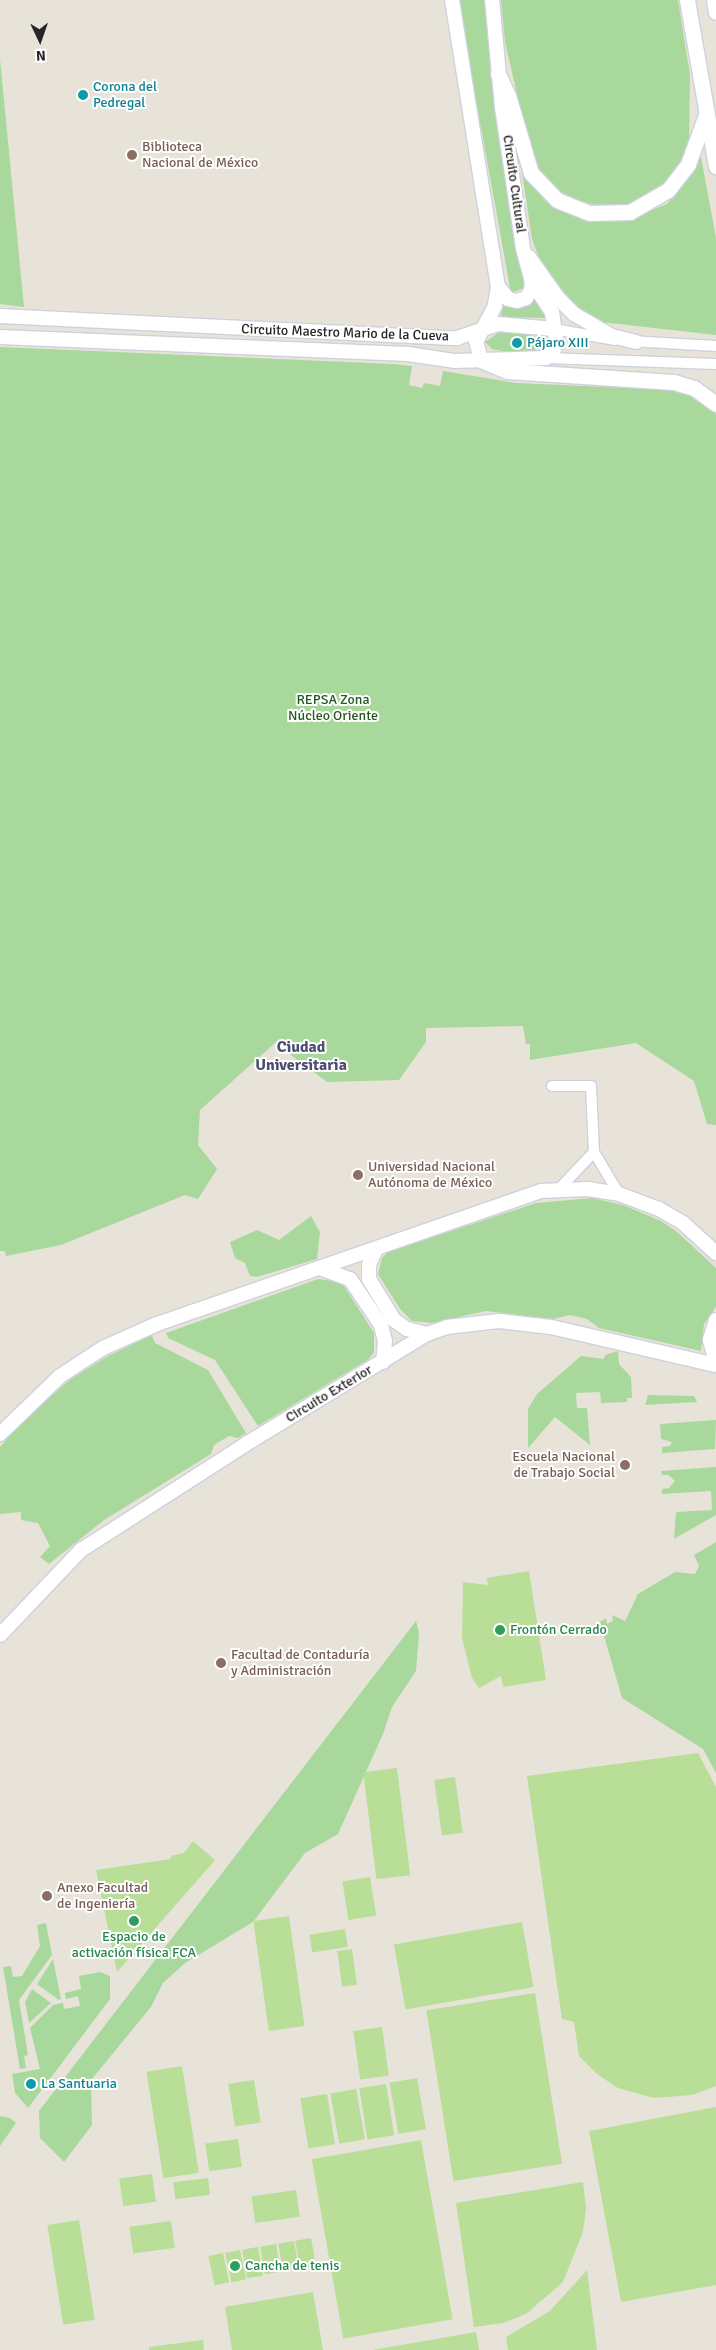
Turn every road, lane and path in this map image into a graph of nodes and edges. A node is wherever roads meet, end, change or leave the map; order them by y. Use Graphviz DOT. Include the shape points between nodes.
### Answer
graph roads {
  1 [pos="452,0"];
  2 [pos="492,0"];
  3 [pos="687,0"];
  4 [pos="714,0"];
  5 [pos="716,12"];
  6 [pos="498,74"];
  7 [pos="707,112"];
  8 [pos="716,166"];
  9 [pos="523,248"];
  10 [pos="532,282"];
  11 [pos="498,286"];
  12 [pos="0,316"];
  13 [pos="554,330"];
  14 [pos="479,332"];
  15 [pos="0,336"];
  16 [pos="636,342"];
  17 [pos="716,346"];
  18 [pos="546,358"];
  19 [pos="480,360"];
  20 [pos="716,364"];
  21 [pos="716,404"];
  22 [pos="552,1086"];
  23 [pos="594,1152"];
  24 [pos="558,1190"];
  25 [pos="619,1194"];
  26 [pos="376,1250"];
  27 [pos="716,1253"];
  28 [pos="322,1269"];
  29 [pos="716,1320"];
  30 [pos="427,1334"];
  31 [pos="383,1362"];
  32 [pos="716,1364"];
  33 [pos="28,1405"];
  34 [pos="0,1419"];
  35 [pos="0,1434"];
  36 [pos="0,1635"];
  1 -- 11 [label="street"];
  2 -- 6 [label="street, Circuito Cultural"];
  3 -- 7 [label="main road"];
  4 -- 5 [label="main road"];
  6 -- 7 [label="main road" via="508,95 531,173 557,200 590,213 630,212 668,190 688,164"];
  6 -- 9 [label="street, Circuito Cultural"];
  7 -- 8 [label="main road"];
  9 -- 10 [label="street, Circuito Cultural"];
  9 -- 16 [label="street" via="558,298 574,314 612,336"];
  10 -- 11 [label="street" via="526,298 517,300 508,299"];
  10 -- 13 [label="street, Circuito Cultural" via="552,312"];
  11 -- 14 [label="street" via="496,306"];
  12 -- 14 [label="street, Circuito Maestro Mario de la Cueva" via="457,338"];
  13 -- 14 [label="street, Circuito Maestro Mario de la Cueva" via="498,324"];
  13 -- 16 [label="street, Circuito Maestro Mario de la Cueva"];
  13 -- 18 [label="street, Circuito Cultural" via="554,350"];
  14 -- 19 [label="street" via="477,351"];
  15 -- 19 [label="street, Circuito Maestro Mario de la Cueva"];
  16 -- 17 [label="street, Circuito Maestro Mario de la Cueva"];
  18 -- 19 [label="street, Circuito Maestro Mario de la Cueva"];
  18 -- 20 [label="street, Circuito Maestro Mario de la Cueva"];
  19 -- 21 [label="main road" via="507,371 674,382 694,388"];
  22 -- 23 [label="street" via="591,1086"];
  23 -- 24 [label="street"];
  23 -- 25 [label="street"];
  24 -- 25 [label="street" via="588,1189"];
  24 -- 26 [label="street" via="515,1199"];
  25 -- 27 [label="street" via="659,1209 683,1223"];
  26 -- 28 [label="street"];
  26 -- 30 [label="street" via="369,1265 369,1279 394,1320 408,1329"];
  28 -- 31 [label="street" via="350,1279 381,1325 385,1341"];
  28 -- 33 [label="street" via="165,1321 103,1348 60,1376"];
  29 -- 32 [label="street" via="710,1340"];
  30 -- 31 [label="street, Circuito Exterior"];
  30 -- 32 [label="street, Circuito Exterior" via="475,1321 526,1323"];
  31 -- 36 [label="street, Circuito Exterior" via="138,1511 81,1550"];
  33 -- 34 [label="street"];
  33 -- 35 [label="street"];
}
